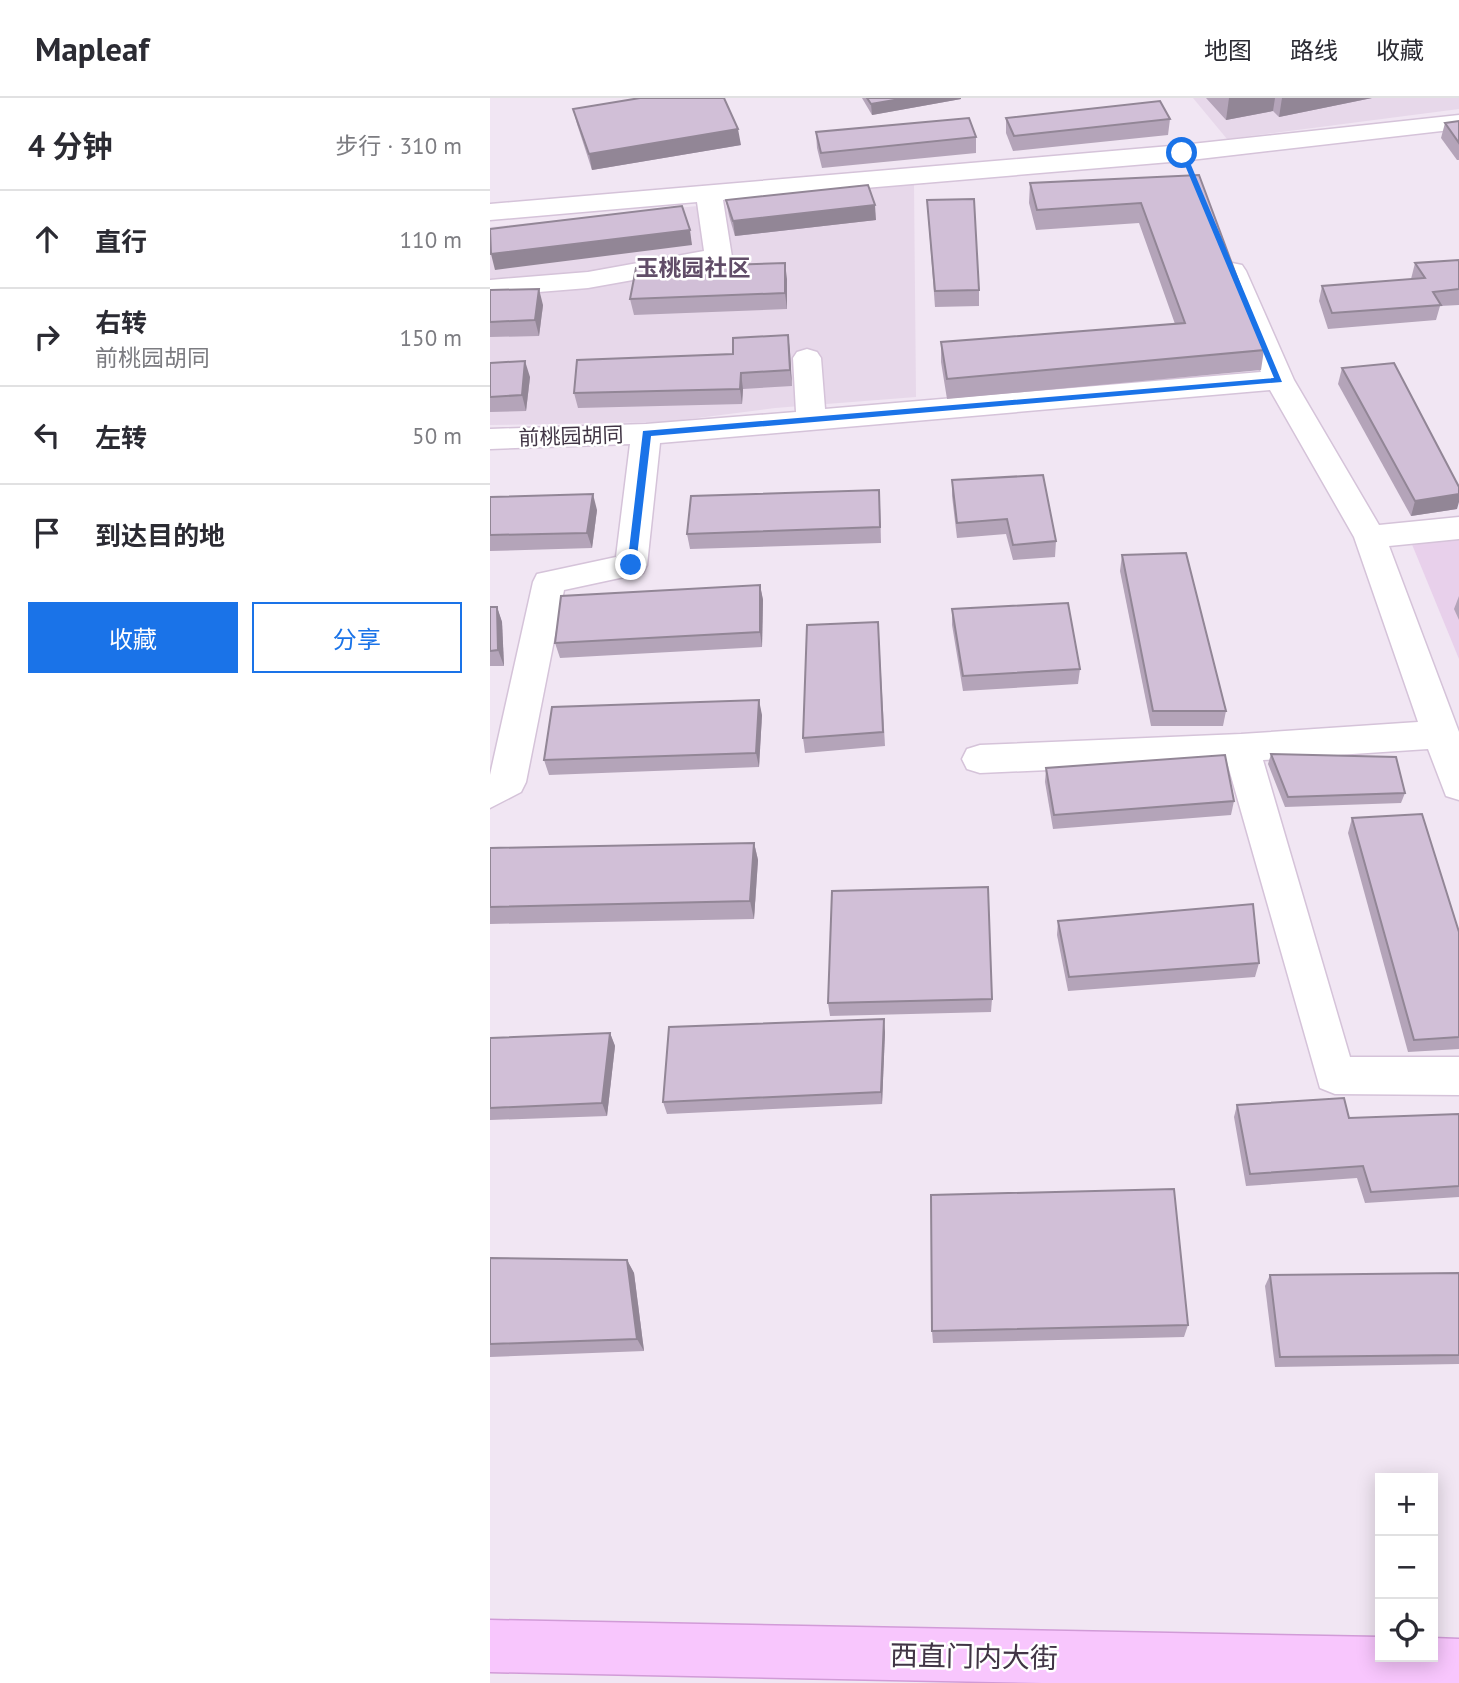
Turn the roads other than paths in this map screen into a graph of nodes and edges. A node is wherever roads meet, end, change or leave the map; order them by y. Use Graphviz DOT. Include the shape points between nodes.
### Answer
graph roads {
  1 [pos="1459,122"];
  2 [pos="709,192"];
  3 [pos="490,212"];
  4 [pos="1220,241"];
  5 [pos="490,288"];
  6 [pos="807,358"];
  7 [pos="1279,380"];
  8 [pos="811,420"];
  9 [pos="646,433"];
  10 [pos="490,439"];
  11 [pos="1459,528"];
  12 [pos="1370,537"];
  13 [pos="1442,734"];
  14 [pos="1241,748"];
  15 [pos="980,759"];
  16 [pos="1459,786"];
  17 [pos="490,794"];
  18 [pos="1459,1076"];
  19 [pos="490,1646"];
  20 [pos="1459,1665"];
  1 -- 2 [label="street" via="1187,165"];
  2 -- 3 [label="street"];
  2 -- 5 [label="street" via="718,257 588,280"];
  4 -- 7 [label="street"];
  6 -- 8 [label="street"];
  7 -- 8 [label="street, 前桃园胡同"];
  7 -- 12 [label="street"];
  8 -- 9 [label="street, 前桃园胡同"];
  9 -- 10 [label="street, 前桃园胡同"];
  9 -- 17 [label="street" via="631,565 549,582 508,782"];
  11 -- 12 [label="street"];
  12 -- 13 [label="street"];
  13 -- 14 [label="street"];
  13 -- 16 [label="street"];
  14 -- 15 [label="street"];
  14 -- 18 [label="street" via="1335,1075"];
  19 -- 20 [label="main road, 西直门内大街"];
}
